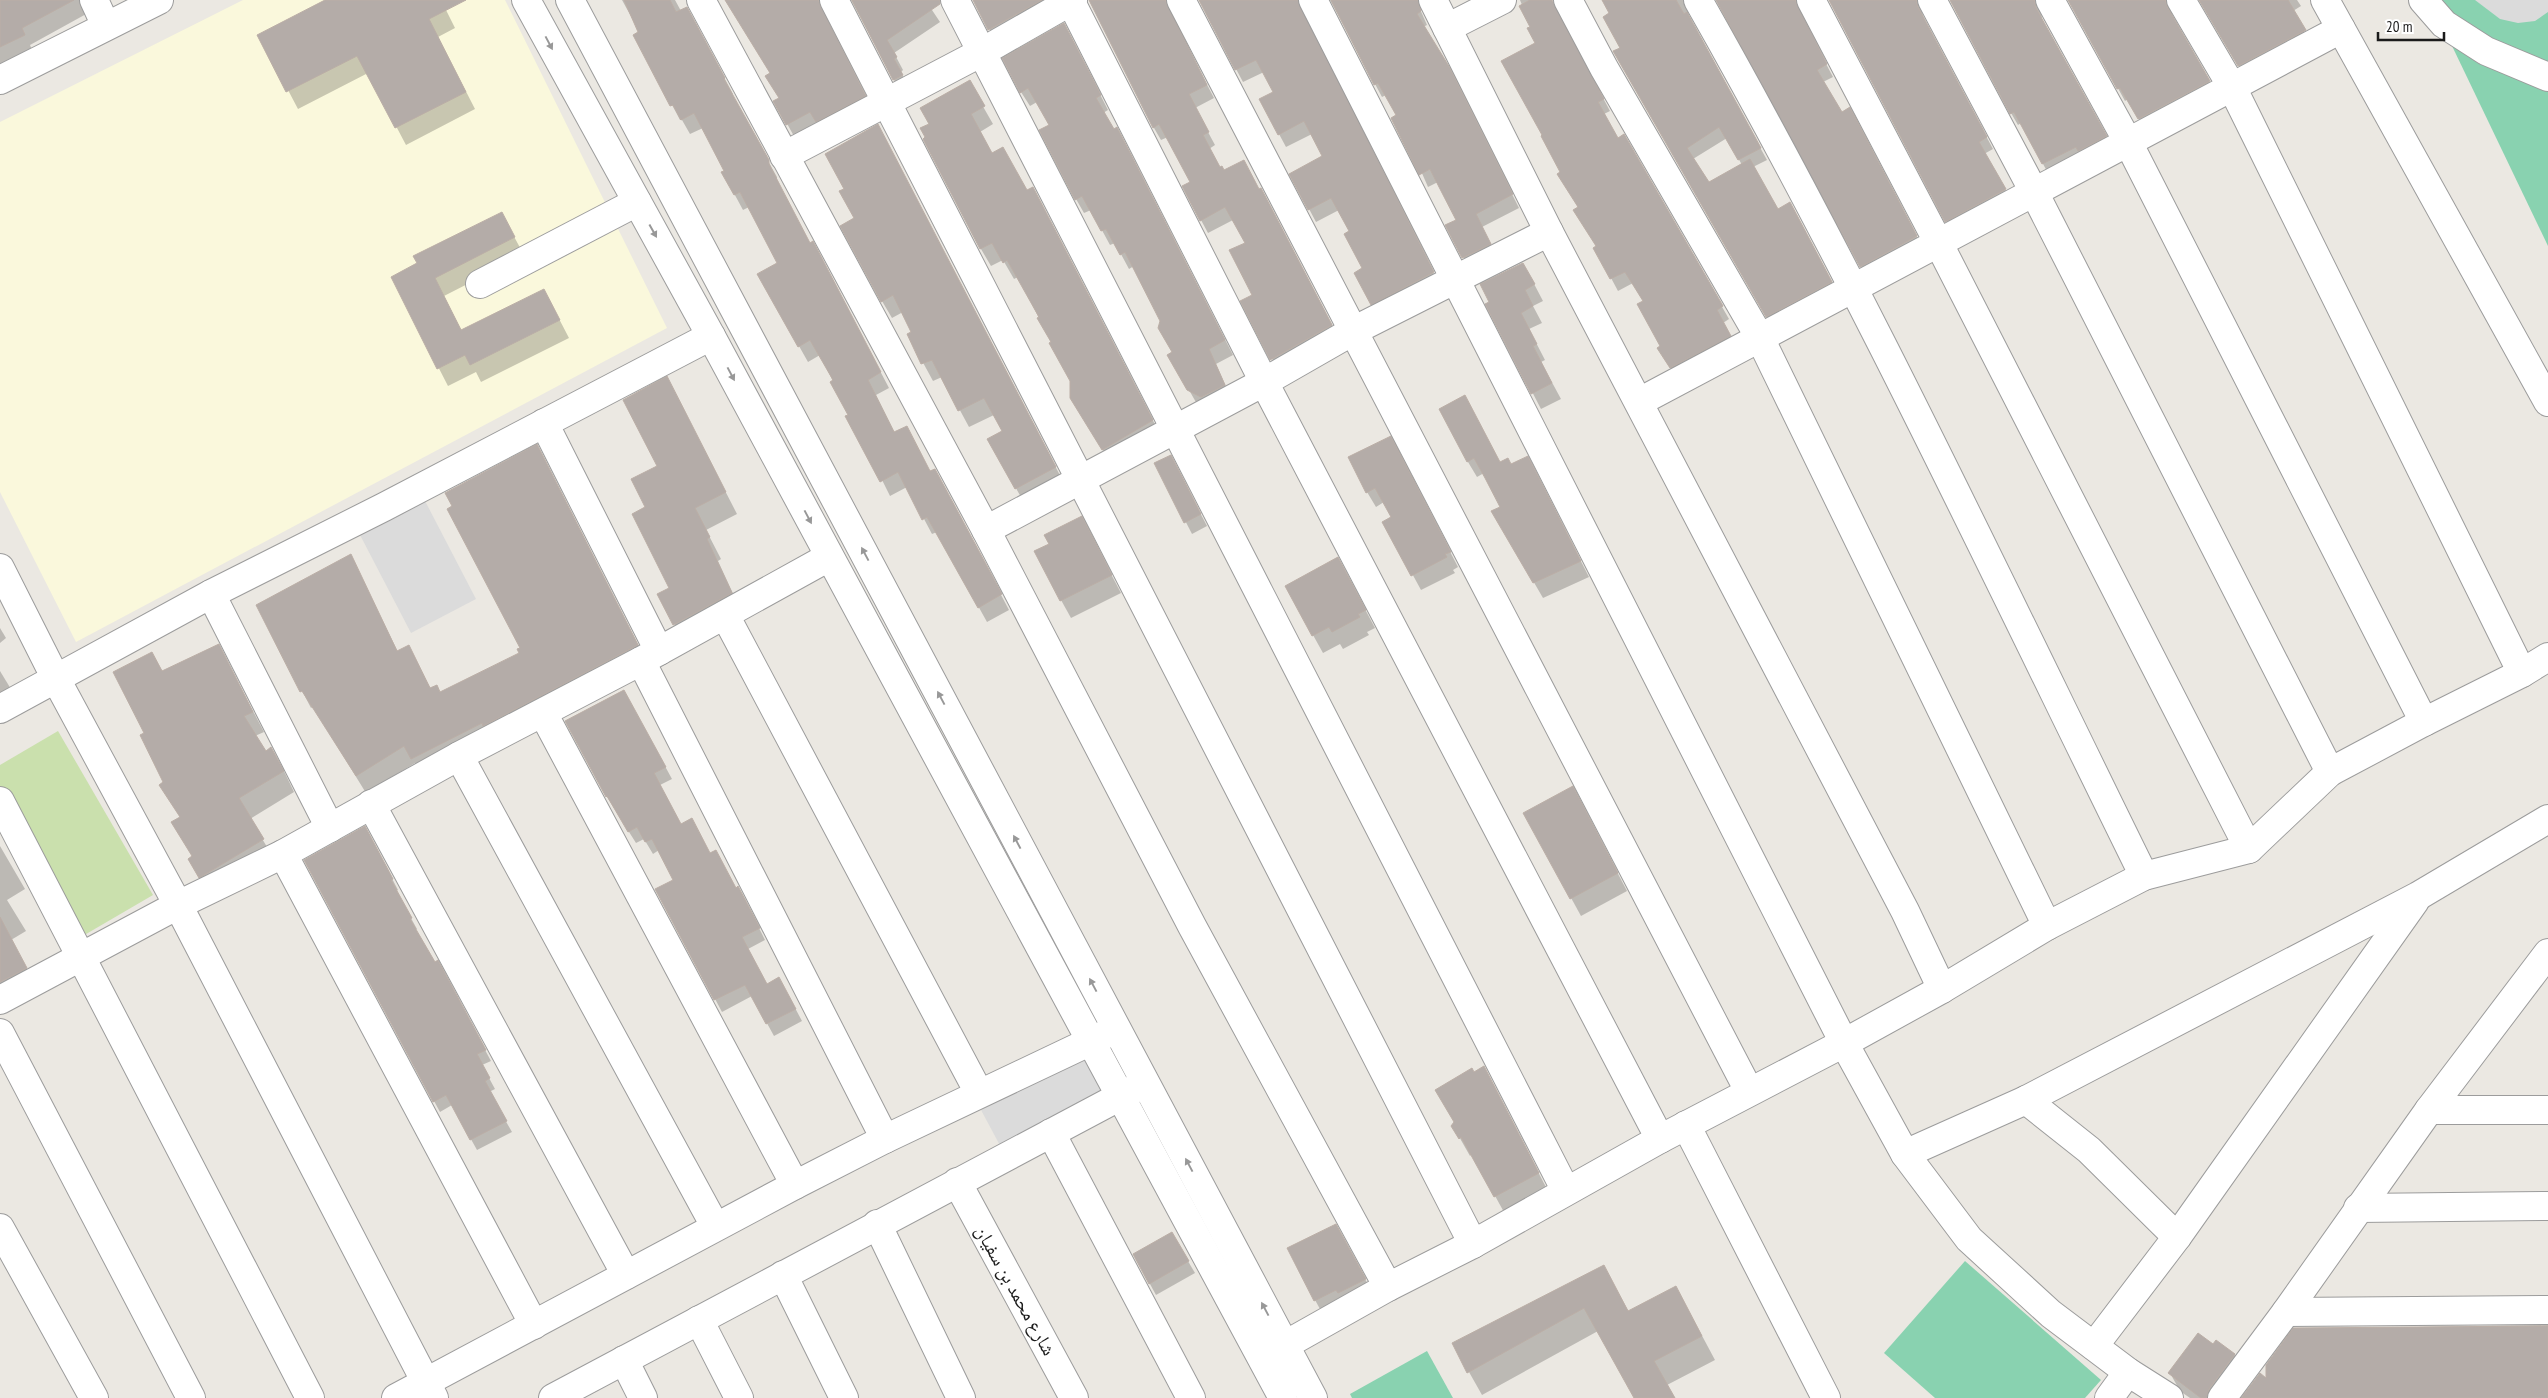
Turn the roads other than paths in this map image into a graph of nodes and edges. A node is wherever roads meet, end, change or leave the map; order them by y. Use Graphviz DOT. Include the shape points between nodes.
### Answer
graph roads {
  1 [pos="94,0"];
  2 [pos="159,0"];
  3 [pos="526,0"];
  4 [pos="570,0"];
  5 [pos="701,0"];
  6 [pos="834,0"];
  7 [pos="955,0"];
  8 [pos="1071,0"];
  9 [pos="1181,0"];
  10 [pos="1312,0"];
  11 [pos="1433,0"];
  12 [pos="1502,0"];
  13 [pos="1568,0"];
  14 [pos="1698,0"];
  15 [pos="1811,0"];
  16 [pos="1932,0"];
  17 [pos="2050,0"];
  18 [pos="2181,0"];
  19 [pos="2325,0"];
  20 [pos="2423,0"];
  21 [pos="106,26"];
  22 [pos="1448,28"];
  23 [pos="2341,29"];
  24 [pos="982,52"];
  25 [pos="2548,77"];
  26 [pos="0,80"];
  27 [pos="2232,87"];
  28 [pos="885,104"];
  29 [pos="2128,142"];
  30 [pos="784,156"];
  31 [pos="2034,192"];
  32 [pos="637,202"];
  33 [pos="1549,232"];
  34 [pos="1938,242"];
  35 [pos="1456,280"];
  36 [pos="480,284"];
  37 [pos="1854,288"];
  38 [pos="1353,331"];
  39 [pos="711,336"];
  40 [pos="1760,338"];
  41 [pos="1264,382"];
  42 [pos="1639,402"];
  43 [pos="2548,402"];
  44 [pos="544,423"];
  45 [pos="1174,430"];
  46 [pos="1081,479"];
  47 [pos="986,530"];
  48 [pos="829,558"];
  49 [pos="0,568"];
  50 [pos="211,594"];
  51 [pos="725,616"];
  52 [pos="650,656"];
  53 [pos="2548,657"];
  54 [pos="2522,673"];
  55 [pos="56,679"];
  56 [pos="0,709"];
  57 [pos="543,712"];
  58 [pos="2424,722"];
  59 [pos="459,756"];
  60 [pos="2330,772"];
  61 [pos="0,801"];
  62 [pos="371,804"];
  63 [pos="2548,819"];
  64 [pos="330,828"];
  65 [pos="2249,849"];
  66 [pos="283,854"];
  67 [pos="2144,876"];
  68 [pos="2418,896"];
  69 [pos="178,905"];
  70 [pos="2047,926"];
  71 [pos="2548,953"];
  72 [pos="83,957"];
  73 [pos="1942,989"];
  74 [pos="0,1000"];
  75 [pos="1116,1028"];
  76 [pos="0,1033"];
  77 [pos="1089,1042"];
  78 [pos="1844,1043"];
  79 [pos="1145,1083"];
  80 [pos="1749,1091"];
  81 [pos="979,1094"];
  82 [pos="1119,1098"];
  83 [pos="2026,1100"];
  84 [pos="2429,1110"];
  85 [pos="2548,1110"];
  86 [pos="1686,1125"];
  87 [pos="1051,1133"];
  88 [pos="885,1139"];
  89 [pos="1660,1139"];
  90 [pos="1905,1154"];
  91 [pos="957,1182"];
  92 [pos="795,1185"];
  93 [pos="1566,1190"];
  94 [pos="2548,1206"];
  95 [pos="2358,1208"];
  96 [pos="877,1224"];
  97 [pos="715,1226"];
  98 [pos="0,1228"];
  99 [pos="2177,1237"];
  100 [pos="1473,1244"];
  101 [pos="626,1275"];
  102 [pos="783,1275"];
  103 [pos="1388,1287"];
  104 [pos="2548,1310"];
  105 [pos="2286,1312"];
  106 [pos="699,1320"];
  107 [pos="534,1325"];
  108 [pos="1284,1345"];
  109 [pos="2094,1346"];
  110 [pos="624,1360"];
  111 [pos="2128,1372"];
  112 [pos="430,1390"];
  113 [pos="94,1398"];
  114 [pos="191,1398"];
  115 [pos="310,1398"];
  116 [pos="396,1398"];
  117 [pos="553,1398"];
  118 [pos="643,1398"];
  119 [pos="739,1398"];
  120 [pos="844,1398"];
  121 [pos="961,1398"];
  122 [pos="1074,1398"];
  123 [pos="1191,1398"];
  124 [pos="1282,1398"];
  125 [pos="1313,1398"];
  126 [pos="1826,1398"];
  127 [pos="2109,1398"];
  128 [pos="2169,1398"];
  129 [pos="2222,1398"];
  1 -- 21 [label="street"];
  2 -- 21 [label="street"];
  3 -- 32 [label="street, one-way"];
  75 -- 4 [label="street, one-way"];
  5 -- 30 [label="street"];
  6 -- 28 [label="street"];
  7 -- 24 [label="street"];
  8 -- 24 [label="street"];
  8 -- 41 [label="street"];
  9 -- 38 [label="street"];
  10 -- 35 [label="street"];
  11 -- 22 [label="street"];
  12 -- 22 [label="street"];
  13 -- 40 [label="street"];
  14 -- 37 [label="street"];
  15 -- 34 [label="street"];
  16 -- 31 [label="street"];
  17 -- 29 [label="street"];
  18 -- 27 [label="street"];
  19 -- 23 [label="street"];
  20 -- 25 [label="street" via="2444,24 2486,51"];
  21 -- 26 [label="street"];
  22 -- 33 [label="street"];
  23 -- 27 [label="street"];
  23 -- 43 [label="street"];
  24 -- 28 [label="street"];
  24 -- 45 [label="street"];
  27 -- 29 [label="street"];
  27 -- 54 [label="street"];
  28 -- 30 [label="street"];
  28 -- 46 [label="street"];
  29 -- 31 [label="street"];
  29 -- 58 [label="street"];
  30 -- 47 [label="street"];
  31 -- 34 [label="street"];
  31 -- 60 [label="street"];
  32 -- 36 [label="street"];
  32 -- 39 [label="street, one-way"];
  33 -- 35 [label="street"];
  33 -- 42 [label="street"];
  34 -- 37 [label="street"];
  34 -- 65 [label="street"];
  35 -- 38 [label="street"];
  35 -- 78 [label="street"];
  37 -- 40 [label="street"];
  37 -- 67 [label="street"];
  38 -- 41 [label="street"];
  38 -- 80 [label="street"];
  39 -- 44 [label="street"];
  39 -- 48 [label="street, one-way"];
  40 -- 42 [label="street"];
  40 -- 70 [label="street"];
  41 -- 45 [label="street"];
  41 -- 89 [label="street"];
  42 -- 73 [label="street" via="1900,902"];
  44 -- 50 [label="street"];
  44 -- 52 [label="street"];
  45 -- 46 [label="street"];
  45 -- 93 [label="street"];
  46 -- 47 [label="street"];
  46 -- 100 [label="street"];
  47 -- 103 [label="street" via="1192,926"];
  48 -- 51 [label="street"];
  48 -- 77 [label="street"];
  49 -- 55 [label="street"];
  50 -- 55 [label="street"];
  50 -- 64 [label="street"];
  51 -- 52 [label="street"];
  51 -- 81 [label="street"];
  52 -- 57 [label="street"];
  52 -- 88 [label="street"];
  53 -- 54 [label="street"];
  54 -- 58 [label="street"];
  55 -- 56 [label="street"];
  55 -- 69 [label="street"];
  57 -- 59 [label="street"];
  57 -- 92 [label="street"];
  58 -- 60 [label="street"];
  59 -- 62 [label="street"];
  59 -- 97 [label="street"];
  60 -- 65 [label="street"];
  61 -- 72 [label="street"];
  62 -- 64 [label="street"];
  62 -- 101 [label="street"];
  63 -- 68 [label="street"];
  64 -- 66 [label="street"];
  65 -- 67 [label="street"];
  66 -- 69 [label="street"];
  66 -- 107 [label="street"];
  67 -- 70 [label="street"];
  68 -- 83 [label="street"];
  68 -- 99 [label="street"];
  69 -- 72 [label="street"];
  69 -- 112 [label="street"];
  70 -- 73 [label="street"];
  71 -- 84 [label="street"];
  72 -- 74 [label="street"];
  72 -- 115 [label="street"];
  73 -- 78 [label="street"];
  75 -- 77 [label="street"];
  75 -- 79 [label="street"];
  76 -- 114 [label="street"];
  77 -- 81 [label="street"];
  77 -- 82 [label="street"];
  78 -- 80 [label="street"];
  78 -- 90 [label="street"];
  79 -- 82 [label="street"];
  108 -- 79 [label="street, one-way"];
  80 -- 86 [label="street"];
  81 -- 88 [label="street"];
  82 -- 87 [label="street"];
  82 -- 124 [label="street"];
  83 -- 90 [label="street"];
  83 -- 99 [label="street" via="2089,1150"];
  84 -- 85 [label="street"];
  84 -- 95 [label="street"];
  86 -- 89 [label="street"];
  86 -- 126 [label="street"];
  87 -- 91 [label="street"];
  87 -- 123 [label="street"];
  88 -- 92 [label="street"];
  89 -- 93 [label="street"];
  90 -- 109 [label="street" via="1969,1239 2051,1314"];
  91 -- 96 [label="street"];
  91 -- 122 [label="street, شارع محمد بن سفيان"];
  92 -- 97 [label="street"];
  93 -- 100 [label="street"];
  94 -- 95 [label="street"];
  95 -- 105 [label="street"];
  96 -- 102 [label="street"];
  96 -- 121 [label="street"];
  97 -- 101 [label="street"];
  98 -- 113 [label="street"];
  99 -- 109 [label="street"];
  100 -- 103 [label="street"];
  101 -- 107 [label="street"];
  102 -- 106 [label="street"];
  102 -- 120 [label="street"];
  103 -- 108 [label="street"];
  104 -- 105 [label="street"];
  105 -- 129 [label="street"];
  106 -- 110 [label="street"];
  106 -- 119 [label="street"];
  107 -- 112 [label="street"];
  108 -- 125 [label="street"];
  109 -- 111 [label="street"];
  110 -- 117 [label="street"];
  110 -- 118 [label="street"];
  111 -- 127 [label="street"];
  111 -- 128 [label="street"];
  112 -- 116 [label="street"];
}
